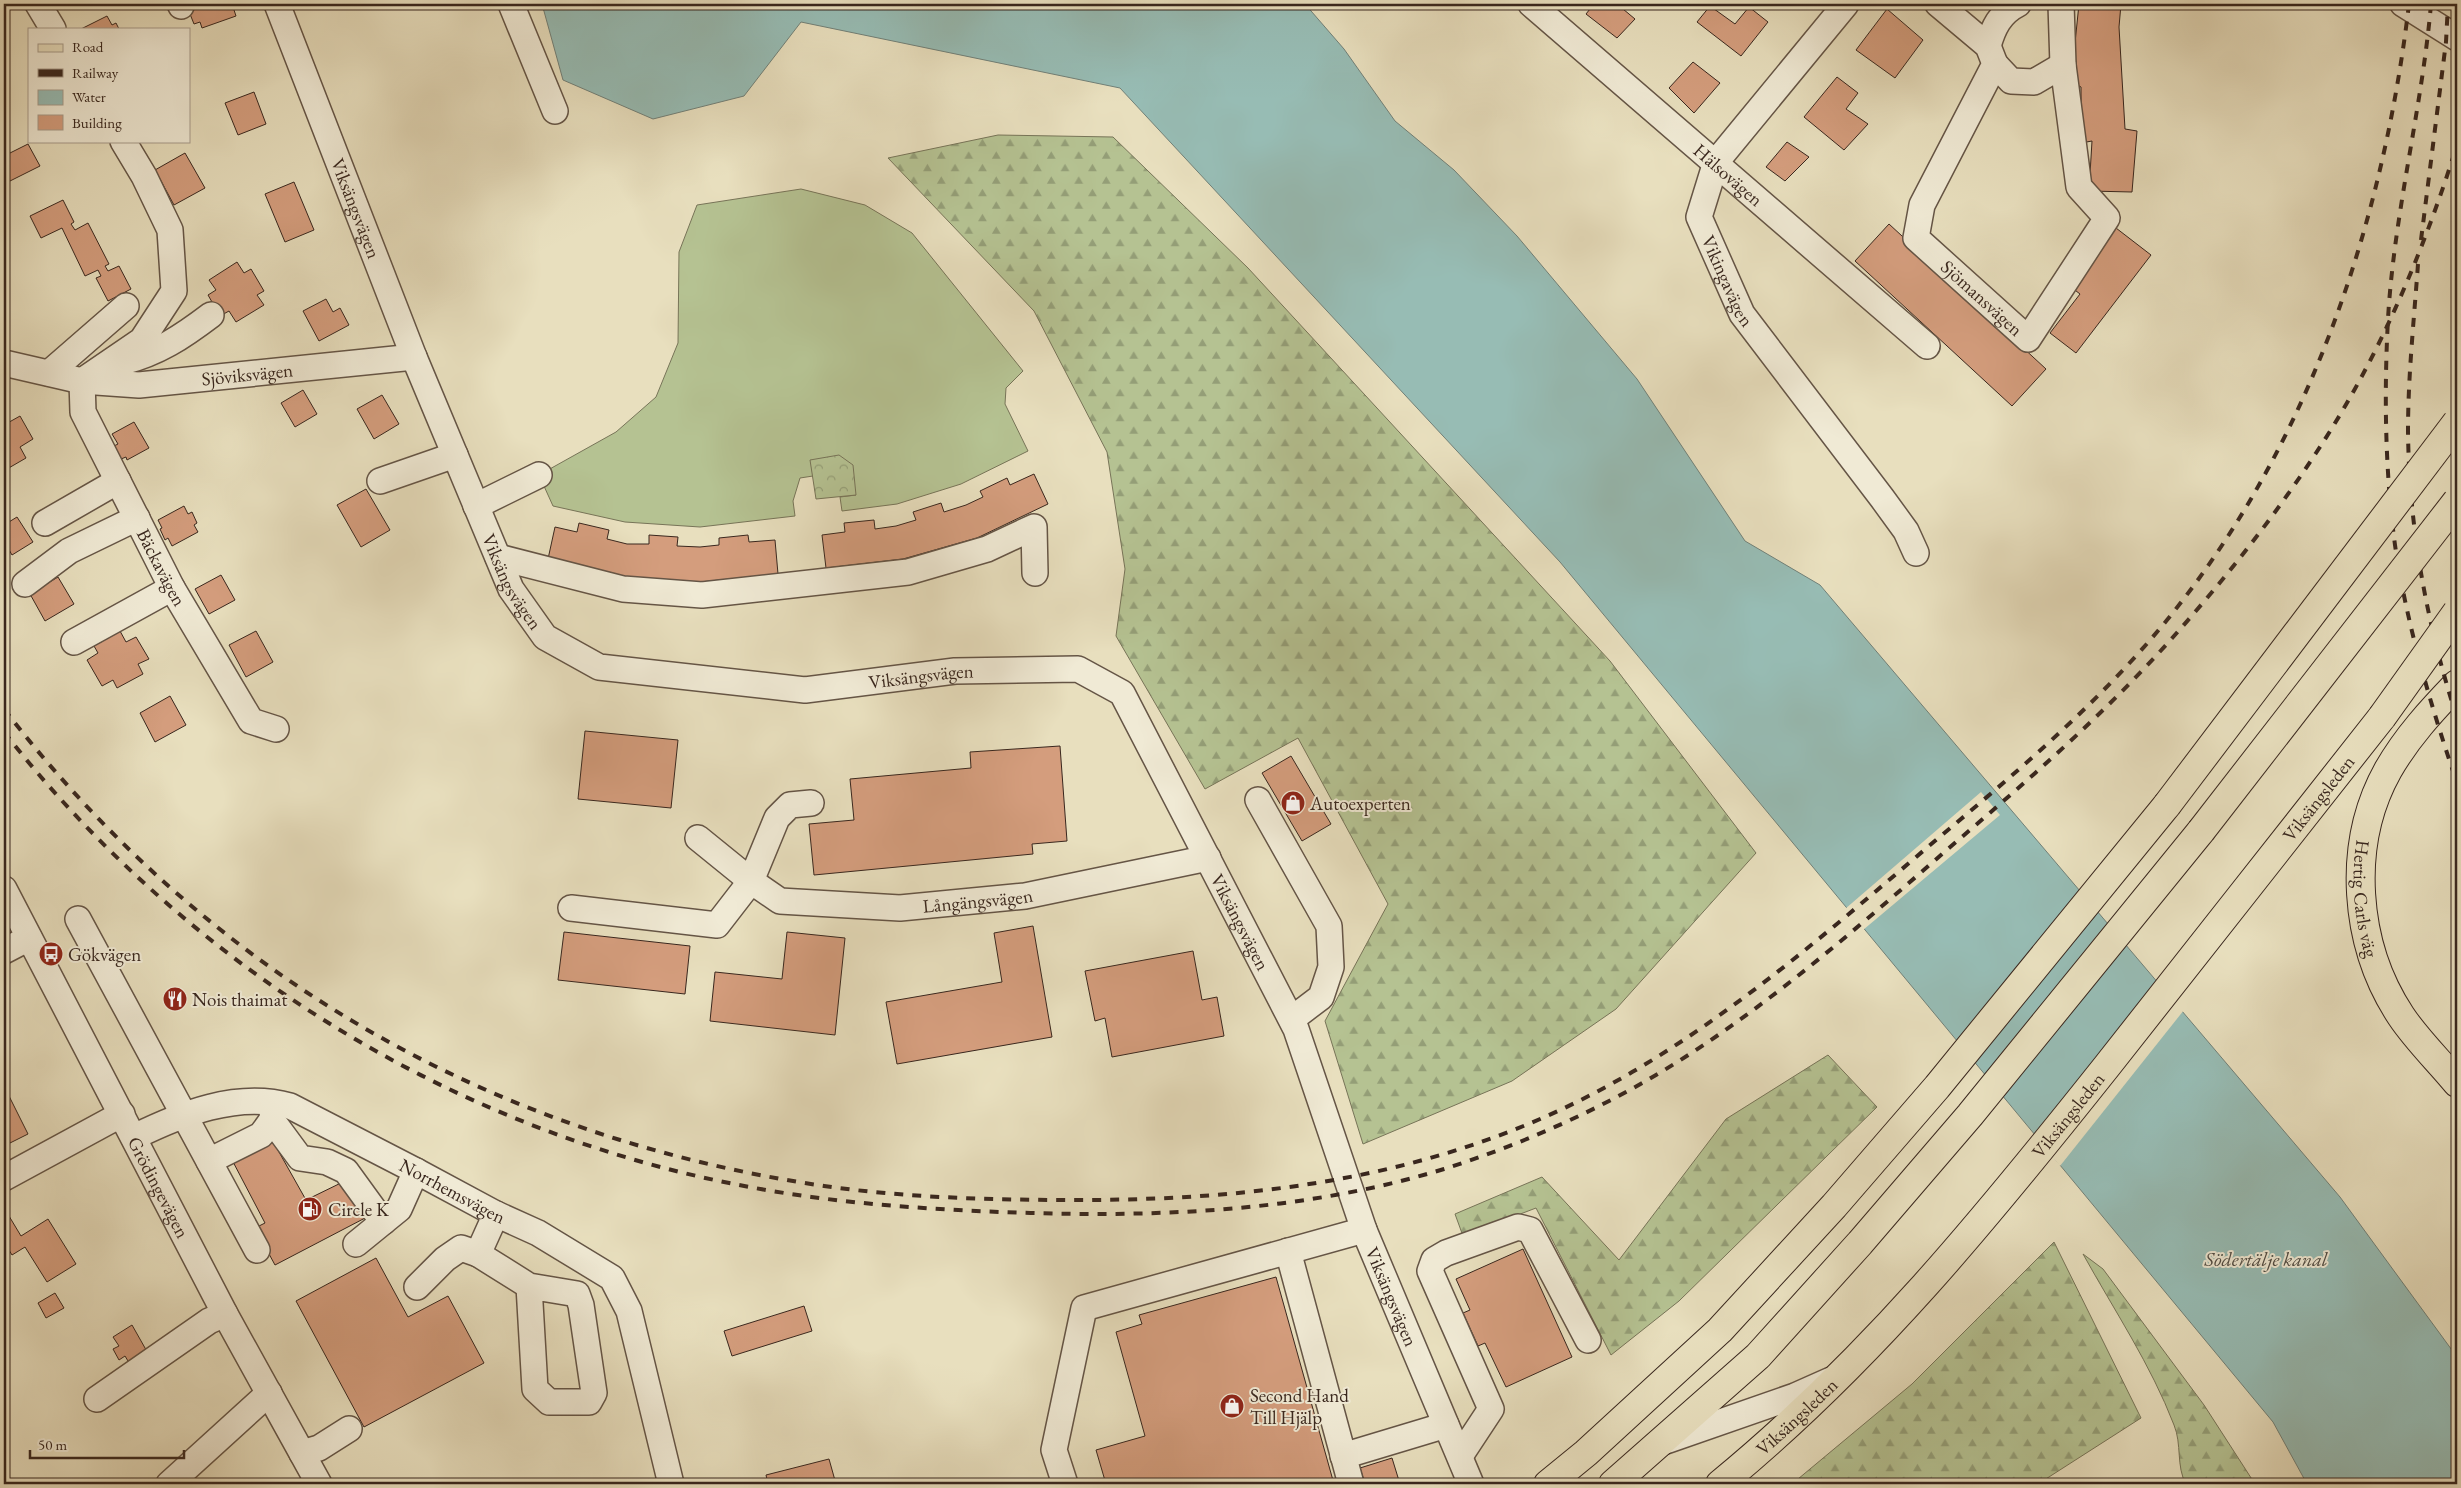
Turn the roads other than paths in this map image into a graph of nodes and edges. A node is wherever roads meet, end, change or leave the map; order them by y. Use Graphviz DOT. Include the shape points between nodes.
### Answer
graph roads {
  1 [pos="38,4"];
  2 [pos="277,4"];
  3 [pos="511,4"];
  4 [pos="1530,4"];
  5 [pos="1846,4"];
  6 [pos="1938,4"];
  7 [pos="2018,4"];
  8 [pos="2061,4"];
  9 [pos="2403,4"];
  10 [pos="52,28"];
  11 [pos="2457,38"];
  12 [pos="1991,55"];
  13 [pos="2063,65"];
  14 [pos="555,111"];
  15 [pos="124,142"];
  16 [pos="1716,162"];
  17 [pos="126,306"];
  18 [pos="211,315"];
  19 [pos="1927,346"];
  20 [pos="414,357"];
  21 [pos="4,363"];
  22 [pos="49,373"];
  23 [pos="91,374"];
  24 [pos="2457,422"];
  25 [pos="455,455"];
  26 [pos="539,475"];
  27 [pos="118,481"];
  28 [pos="380,481"];
  29 [pos="2457,501"];
  30 [pos="476,506"];
  31 [pos="137,518"];
  32 [pos="45,522"];
  33 [pos="1916,553"];
  34 [pos="498,557"];
  35 [pos="1035,574"];
  36 [pos="25,584"];
  37 [pos="172,588"];
  38 [pos="2457,612"];
  39 [pos="2457,636"];
  40 [pos="74,642"];
  41 [pos="2457,684"];
  42 [pos="2382,717"];
  43 [pos="276,729"];
  44 [pos="1258,800"];
  45 [pos="811,803"];
  46 [pos="698,838"];
  47 [pos="1208,858"];
  48 [pos="751,881"];
  49 [pos="4,889"];
  50 [pos="571,908"];
  51 [pos="78,919"];
  52 [pos="29,938"];
  53 [pos="4,951"];
  54 [pos="1292,1020"];
  55 [pos="2457,1083"];
  56 [pos="273,1111"];
  57 [pos="122,1114"];
  58 [pos="184,1116"];
  59 [pos="134,1137"];
  60 [pos="209,1161"];
  61 [pos="416,1170"];
  62 [pos="4,1178"];
  63 [pos="496,1214"];
  64 [pos="383,1222"];
  65 [pos="1364,1230"];
  66 [pos="356,1244"];
  67 [pos="257,1250"];
  68 [pos="1288,1251"];
  69 [pos="478,1254"];
  70 [pos="530,1286"];
  71 [pos="417,1287"];
  72 [pos="226,1314"];
  73 [pos="1588,1340"];
  74 [pos="1841,1375"];
  75 [pos="269,1393"];
  76 [pos="97,1399"];
  77 [pos="1446,1426"];
  78 [pos="349,1429"];
  79 [pos="1660,1443"];
  80 [pos="302,1452"];
  81 [pos="1344,1456"];
  82 [pos="1460,1456"];
  83 [pos="169,1484"];
  84 [pos="319,1484"];
  85 [pos="671,1484"];
  86 [pos="1065,1484"];
  87 [pos="1351,1484"];
  88 [pos="1472,1484"];
  89 [pos="1548,1484"];
  90 [pos="1613,1484"];
  91 [pos="1720,1484"];
  1 -- 10 [label="street"];
  2 -- 20 [label="street, Viksängsvägen"];
  3 -- 14 [label="street"];
  4 -- 16 [label="street, Hälsovägen"];
  5 -- 16 [label="street, Vikingavägen"];
  6 -- 12 [label="street"];
  7 -- 12 [label="street, Sjömansvägen" via="2011,7 1994,26"];
  8 -- 13 [label="street, Sjömansvägen"];
  9 -- 11 [label="street"];
  12 -- 13 [label="street" via="2010,81 2034,82"];
  12 -- 13 [label="street, Sjömansvägen" via="1922,205 1916,238 2028,339 2107,218 2079,187"];
  15 -- 23 [label="street" via="170,230 174,291 142,340"];
  16 -- 19 [label="street, Hälsovägen"];
  16 -- 33 [label="street, Vikingavägen" via="1699,217 1742,314 1882,498 1906,531"];
  17 -- 22 [label="street"];
  18 -- 23 [label="street" via="149,356"];
  20 -- 23 [label="street, Sjöviksvägen" via="139,385"];
  20 -- 25 [label="street, Viksängsvägen"];
  21 -- 22 [label="street, Sjöviksvägen"];
  22 -- 23 [label="street, Sjöviksvägen"];
  23 -- 27 [label="street, Bäckavägen" via="83,412"];
  24 -- 89 [label="main road, bridge" via="2161,812 1937,1087 1720,1330"];
  25 -- 28 [label="street"];
  25 -- 30 [label="street, Viksängsvägen"];
  26 -- 30 [label="street"];
  27 -- 31 [label="street, Bäckavägen"];
  27 -- 32 [label="street"];
  29 -- 79 [label="main road, bridge" via="2201,831 1970,1115 1758,1356"];
  30 -- 34 [label="street, Viksängsvägen"];
  31 -- 36 [label="street" via="69,551"];
  31 -- 37 [label="street, Bäckavägen"];
  34 -- 35 [label="street" via="623,589 702,595 908,572 987,549 1034,527"];
  34 -- 47 [label="street, Viksängsvägen" via="511,589 545,637 599,667 805,690 955,671 1078,669 1122,693"];
  37 -- 40 [label="street"];
  37 -- 43 [label="street, Bäckavägen" via="251,721"];
  38 -- 42 [label="main road, bridge"];
  39 -- 42 [label="main road, bridge"];
  41 -- 55 [label="main road, Hertig Carls väg" via="2418,724 2388,770 2366,823 2361,880 2365,936 2380,978 2401,1016"];
  42 -- 74 [label="main road, Viksängsleden" via="1970,1237"];
  44 -- 54 [label="street" via="1329,926 1331,967 1321,997"];
  45 -- 48 [label="street" via="790,805 777,818"];
  46 -- 48 [label="street, Långängsvägen"];
  47 -- 48 [label="street, Långängsvägen" via="1025,896 900,908 780,901"];
  47 -- 54 [label="street, Viksängsvägen"];
  48 -- 50 [label="street" via="717,925"];
  49 -- 52 [label="street, Grödingevägen"];
  51 -- 58 [label="street"];
  52 -- 53 [label="street"];
  52 -- 57 [label="street, Grödingevägen"];
  54 -- 65 [label="street, Viksängsvägen"];
  56 -- 58 [label="street, Norrhemsvägen" via="226,1104"];
  56 -- 60 [label="street" via="261,1135"];
  56 -- 61 [label="street, Norrhemsvägen" via="290,1106"];
  56 -- 64 [label="street" via="300,1158 327,1162 346,1171"];
  57 -- 59 [label="street, Grödingevägen"];
  57 -- 62 [label="street"];
  58 -- 59 [label="street, Norrhemsvägen"];
  58 -- 60 [label="street"];
  59 -- 72 [label="street, Grödingevägen"];
  60 -- 67 [label="street"];
  61 -- 63 [label="street, Norrhemsvägen"];
  61 -- 64 [label="street" via="399,1209"];
  63 -- 69 [label="street"];
  63 -- 85 [label="street, Norrhemsvägen" via="538,1233 612,1278 629,1311"];
  64 -- 66 [label="street"];
  65 -- 68 [label="street"];
  65 -- 77 [label="street, Viksängsvägen"];
  68 -- 81 [label="street"];
  68 -- 86 [label="street" via="1084,1308 1054,1450"];
  69 -- 70 [label="street"];
  69 -- 71 [label="street" via="461,1248"];
  70 -- 70 [label="street" via="577,1294 594,1393 589,1402 549,1402 535,1389"];
  72 -- 75 [label="street, Grödingevägen"];
  72 -- 76 [label="street" via="209,1321"];
  73 -- 82 [label="street" via="1530,1230 1518,1227 1434,1260 1430,1271 1491,1409"];
  74 -- 79 [label="street" via="1795,1396"];
  74 -- 91 [label="main road, Viksängsleden"];
  75 -- 80 [label="street, Grödingevägen"];
  75 -- 83 [label="street"];
  77 -- 81 [label="street"];
  77 -- 82 [label="street, Viksängsvägen"];
  78 -- 80 [label="street" via="319,1448"];
  79 -- 90 [label="main road"];
  80 -- 84 [label="street, Grödingevägen"];
  81 -- 87 [label="street"];
  82 -- 88 [label="street, Viksängsvägen"];
}
